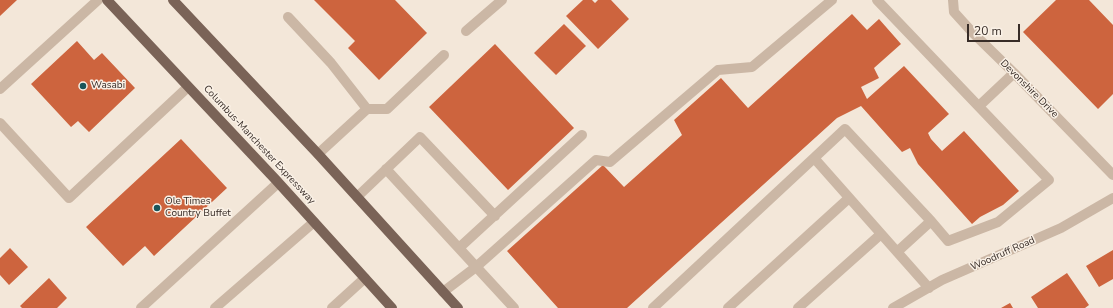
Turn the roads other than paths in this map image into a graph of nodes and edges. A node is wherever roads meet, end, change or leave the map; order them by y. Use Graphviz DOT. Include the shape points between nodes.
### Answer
graph roads {
  1 [pos="98,0"];
  2 [pos="107,0"];
  3 [pos="173,0"];
  4 [pos="502,0"];
  5 [pos="832,0"];
  6 [pos="877,0"];
  7 [pos="953,0"];
  8 [pos="288,17"];
  9 [pos="466,31"];
  10 [pos="444,55"];
  11 [pos="1014,73"];
  12 [pos="188,87"];
  13 [pos="0,89"];
  14 [pos="978,106"];
  15 [pos="367,109"];
  16 [pos="0,123"];
  17 [pos="582,136"];
  18 [pos="318,154"];
  19 [pos="814,158"];
  20 [pos="386,170"];
  21 [pos="1113,175"];
  22 [pos="278,183"];
  23 [pos="358,197"];
  24 [pos="848,198"];
  25 [pos="1113,198"];
  26 [pos="495,216"];
  27 [pos="931,221"];
  28 [pos="314,222"];
  29 [pos="881,234"];
  30 [pos="459,248"];
  31 [pos="897,252"];
  32 [pos="476,267"];
  33 [pos="364,278"];
  34 [pos="929,288"];
  35 [pos="443,292"];
  36 [pos="335,307"];
  37 [pos="141,308"];
  38 [pos="215,308"];
  39 [pos="392,308"];
  40 [pos="458,308"];
  41 [pos="514,308"];
  42 [pos="653,308"];
  43 [pos="728,308"];
  44 [pos="798,308"];
  45 [pos="892,308"];
  1 -- 13 [label="street"];
  2 -- 12 [label="main road, Columbus-Manchester Expressway"];
  3 -- 18 [label="main road"];
  4 -- 9 [label="street"];
  5 -- 32 [label="street" via="752,66 718,70 610,162 596,160"];
  6 -- 14 [label="street"];
  7 -- 11 [label="street, Devonshire Drive" via="954,12"];
  8 -- 15 [label="street" via="331,63"];
  10 -- 15 [label="street" via="387,109"];
  11 -- 14 [label="street"];
  11 -- 21 [label="street, Devonshire Drive"];
  12 -- 16 [label="street" via="69,198"];
  12 -- 22 [label="main road, Columbus-Manchester Expressway"];
  14 -- 27 [label="street" via="1049,180 998,222 948,241"];
  15 -- 18 [label="street"];
  17 -- 26 [label="street"];
  18 -- 23 [label="main road"];
  19 -- 24 [label="street"];
  19 -- 27 [label="street" via="845,129"];
  19 -- 42 [label="street"];
  20 -- 23 [label="street"];
  20 -- 26 [label="street" via="420,137"];
  20 -- 30 [label="street"];
  22 -- 28 [label="main road, Columbus-Manchester Expressway"];
  22 -- 37 [label="street"];
  23 -- 35 [label="main road"];
  24 -- 29 [label="street"];
  24 -- 43 [label="street"];
  25 -- 34 [label="street, Woodruff Road" via="1061,228"];
  26 -- 30 [label="street"];
  27 -- 31 [label="street"];
  28 -- 33 [label="main road, Columbus-Manchester Expressway"];
  28 -- 38 [label="street"];
  29 -- 31 [label="street"];
  29 -- 44 [label="street"];
  30 -- 32 [label="street"];
  31 -- 34 [label="street"];
  32 -- 35 [label="street"];
  32 -- 41 [label="street"];
  33 -- 36 [label="street"];
  33 -- 39 [label="main road, Columbus-Manchester Expressway"];
  34 -- 45 [label="street, Woodruff Road"];
  35 -- 40 [label="main road"];
}
